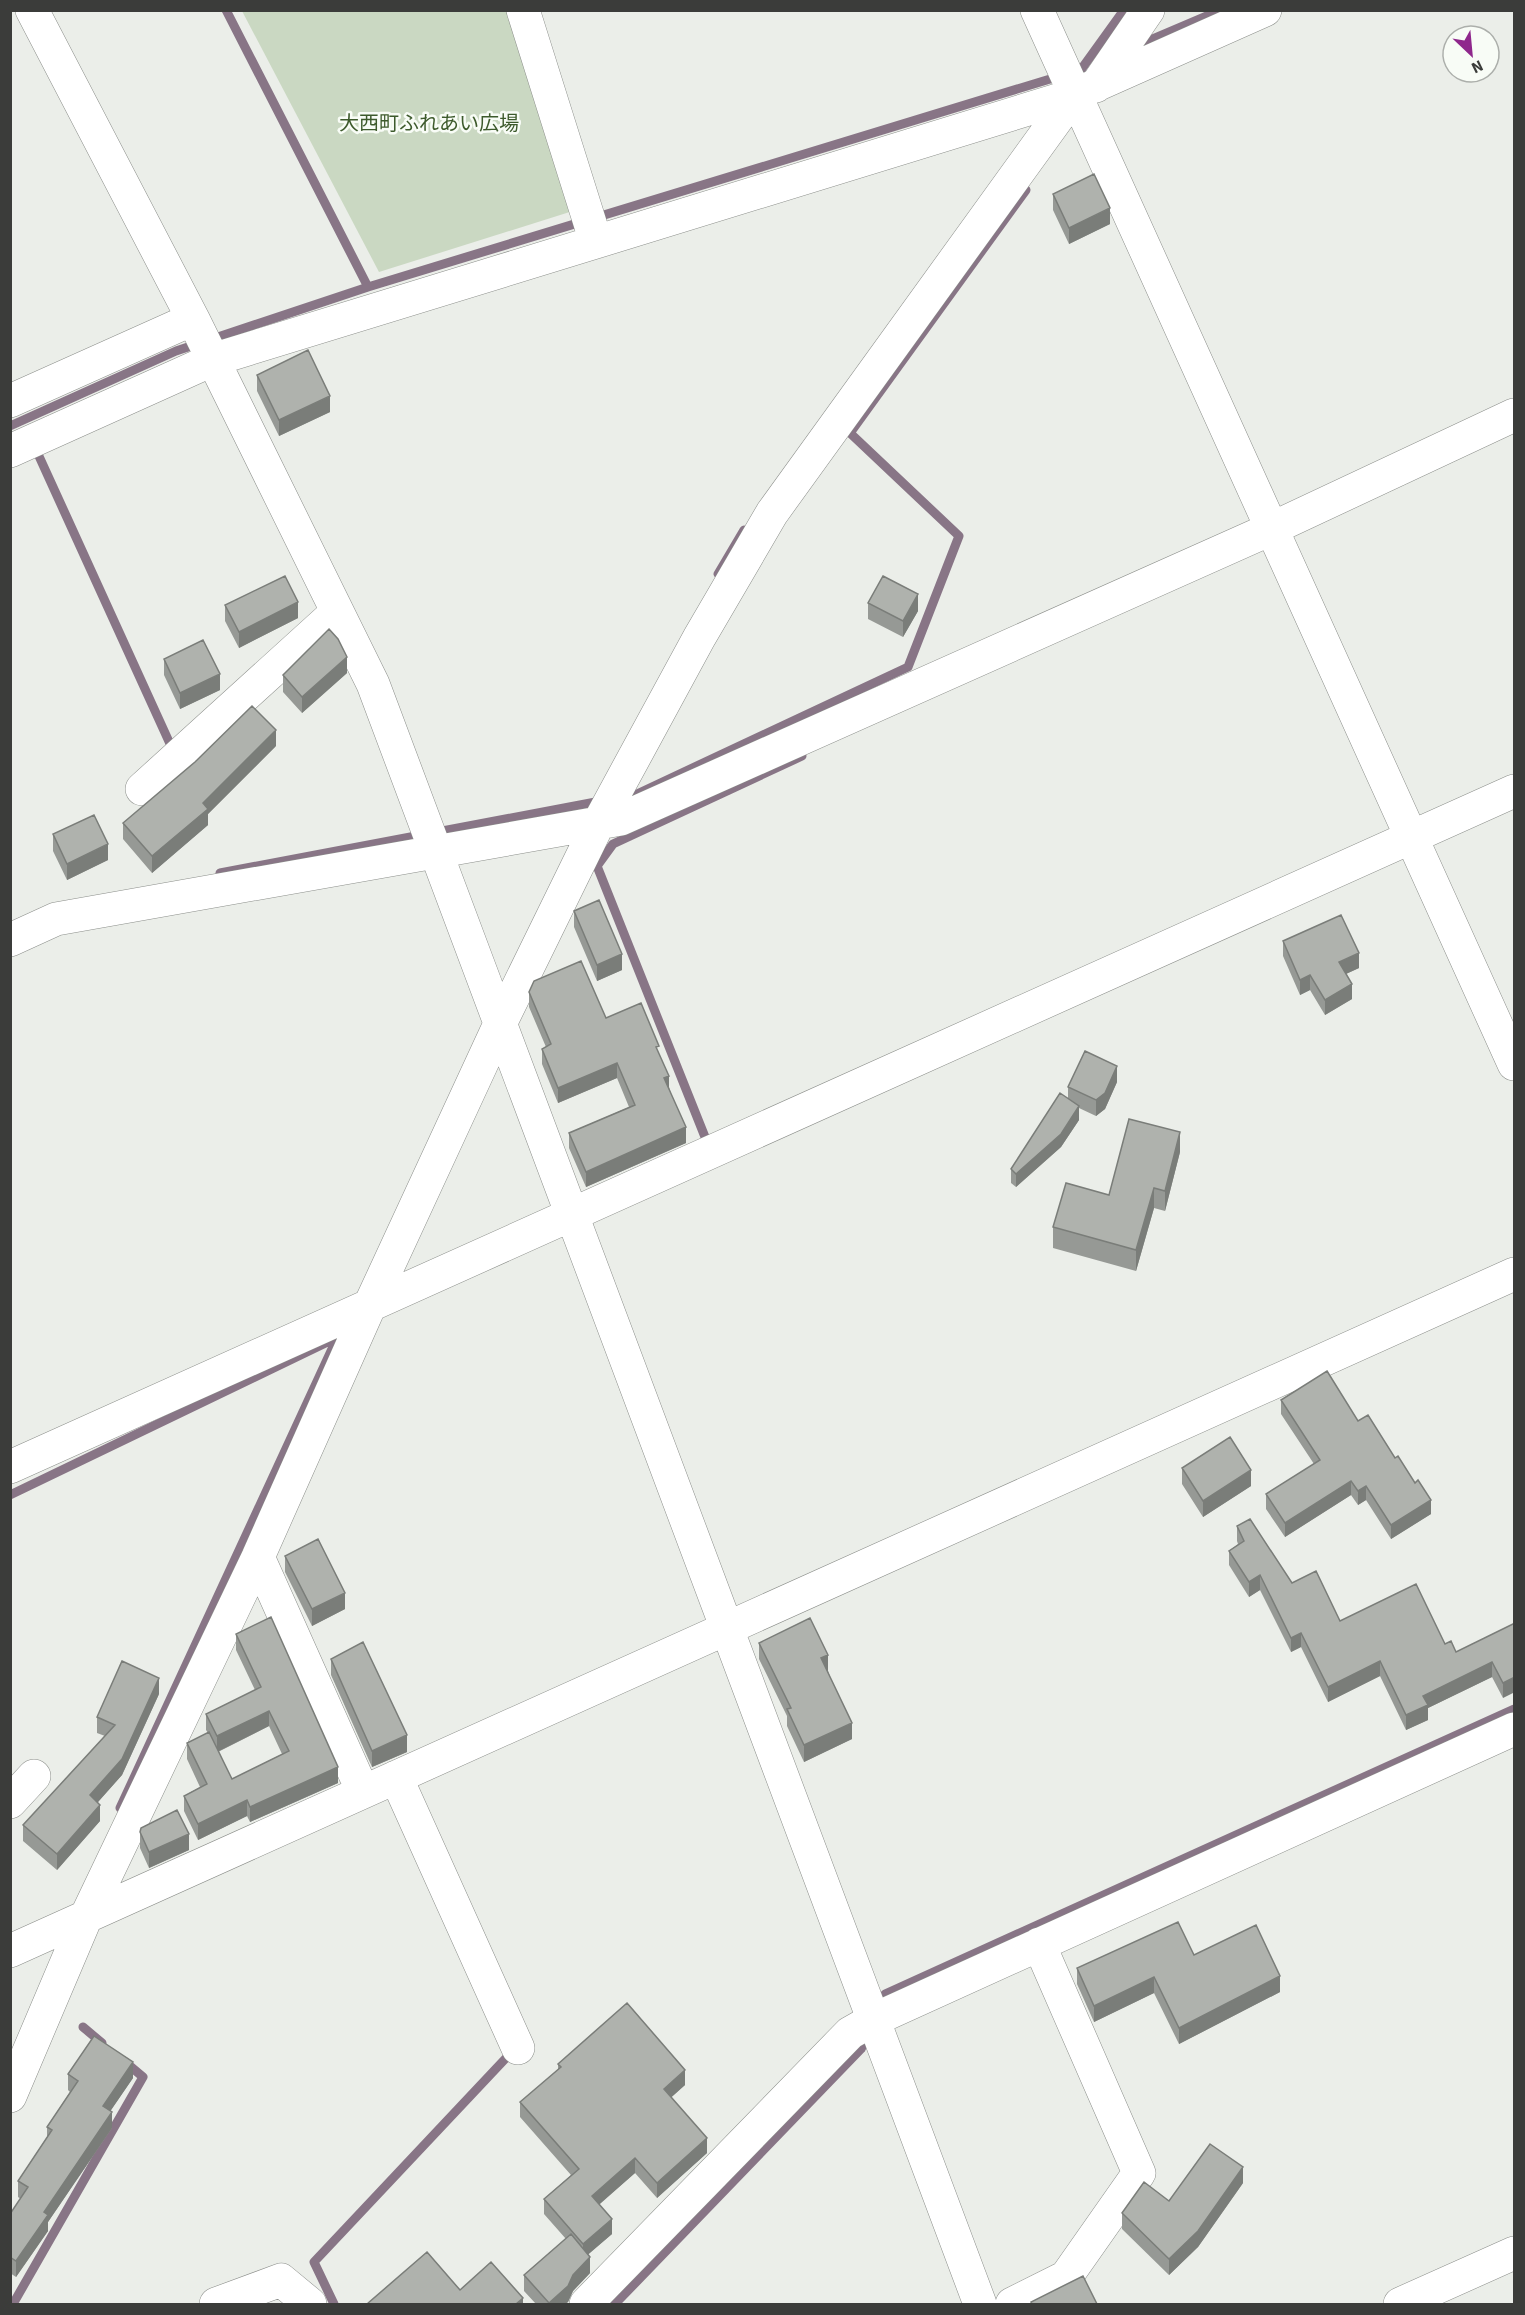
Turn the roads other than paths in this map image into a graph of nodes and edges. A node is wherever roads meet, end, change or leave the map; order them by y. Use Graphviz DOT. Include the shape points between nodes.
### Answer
graph roads {
  1 [pos="32,10"];
  2 [pos="523,10"];
  3 [pos="1036,10"];
  4 [pos="1148,10"];
  5 [pos="1265,10"];
  6 [pos="1085,90"];
  7 [pos="596,242"];
  8 [pos="193,319"];
  9 [pos="212,360"];
  10 [pos="10,401"];
  11 [pos="1515,414"];
  12 [pos="10,451"];
  13 [pos="1273,528"];
  14 [pos="337,612"];
  15 [pos="142,789"];
  16 [pos="1515,791"];
  17 [pos="598,824"];
  18 [pos="1410,838"];
  19 [pos="436,854"];
  20 [pos="10,940"];
  21 [pos="500,1024"];
  22 [pos="1515,1064"];
  23 [pos="571,1213"];
  24 [pos="1515,1274"];
  25 [pos="370,1305"];
  26 [pos="10,1467"];
  27 [pos="258,1557"];
  28 [pos="728,1628"];
  29 [pos="1515,1729"];
  30 [pos="34,1776"];
  31 [pos="396,1777"];
  32 [pos="363,1792"];
  33 [pos="10,1802"];
  34 [pos="86,1917"];
  35 [pos="1039,1944"];
  36 [pos="10,1951"];
  37 [pos="873,2020"];
  38 [pos="518,2048"];
  39 [pos="10,2096"];
  40 [pos="1515,2253"];
  41 [pos="216,2304"];
  42 [pos="310,2304"];
  43 [pos="586,2304"];
  44 [pos="980,2304"];
  45 [pos="1012,2304"];
  46 [pos="1400,2304"];
  1 -- 8 [label="street"];
  2 -- 7 [label="street"];
  3 -- 6 [label="street"];
  4 -- 6 [label="street"];
  5 -- 6 [label="street"];
  6 -- 7 [label="street"];
  6 -- 13 [label="street"];
  6 -- 17 [label="street" via="772,513"];
  7 -- 9 [label="street"];
  8 -- 9 [label="street"];
  8 -- 10 [label="street"];
  9 -- 12 [label="street"];
  9 -- 14 [label="street"];
  11 -- 13 [label="street"];
  13 -- 17 [label="street" via="621,819"];
  13 -- 18 [label="street"];
  14 -- 15 [label="street"];
  14 -- 19 [label="street" via="373,684"];
  16 -- 18 [label="street"];
  17 -- 19 [label="street"];
  17 -- 21 [label="street"];
  18 -- 22 [label="street"];
  18 -- 23 [label="street"];
  19 -- 20 [label="street" via="56,919"];
  19 -- 21 [label="street"];
  21 -- 23 [label="street"];
  21 -- 25 [label="street"];
  23 -- 25 [label="street"];
  23 -- 28 [label="street"];
  24 -- 28 [label="street"];
  25 -- 26 [label="street"];
  25 -- 27 [label="street"];
  27 -- 32 [label="street"];
  27 -- 34 [label="street"];
  28 -- 31 [label="street"];
  28 -- 37 [label="street"];
  29 -- 35 [label="street"];
  30 -- 33 [label="street"];
  31 -- 32 [label="street"];
  31 -- 38 [label="street"];
  32 -- 34 [label="street"];
  34 -- 36 [label="street"];
  34 -- 39 [label="street"];
  35 -- 37 [label="street"];
  35 -- 45 [label="street" via="1139,2173 1066,2277"];
  37 -- 43 [label="street" via="850,2033"];
  37 -- 44 [label="street"];
  40 -- 46 [label="street"];
  41 -- 42 [label="street" via="281,2280"];
}
